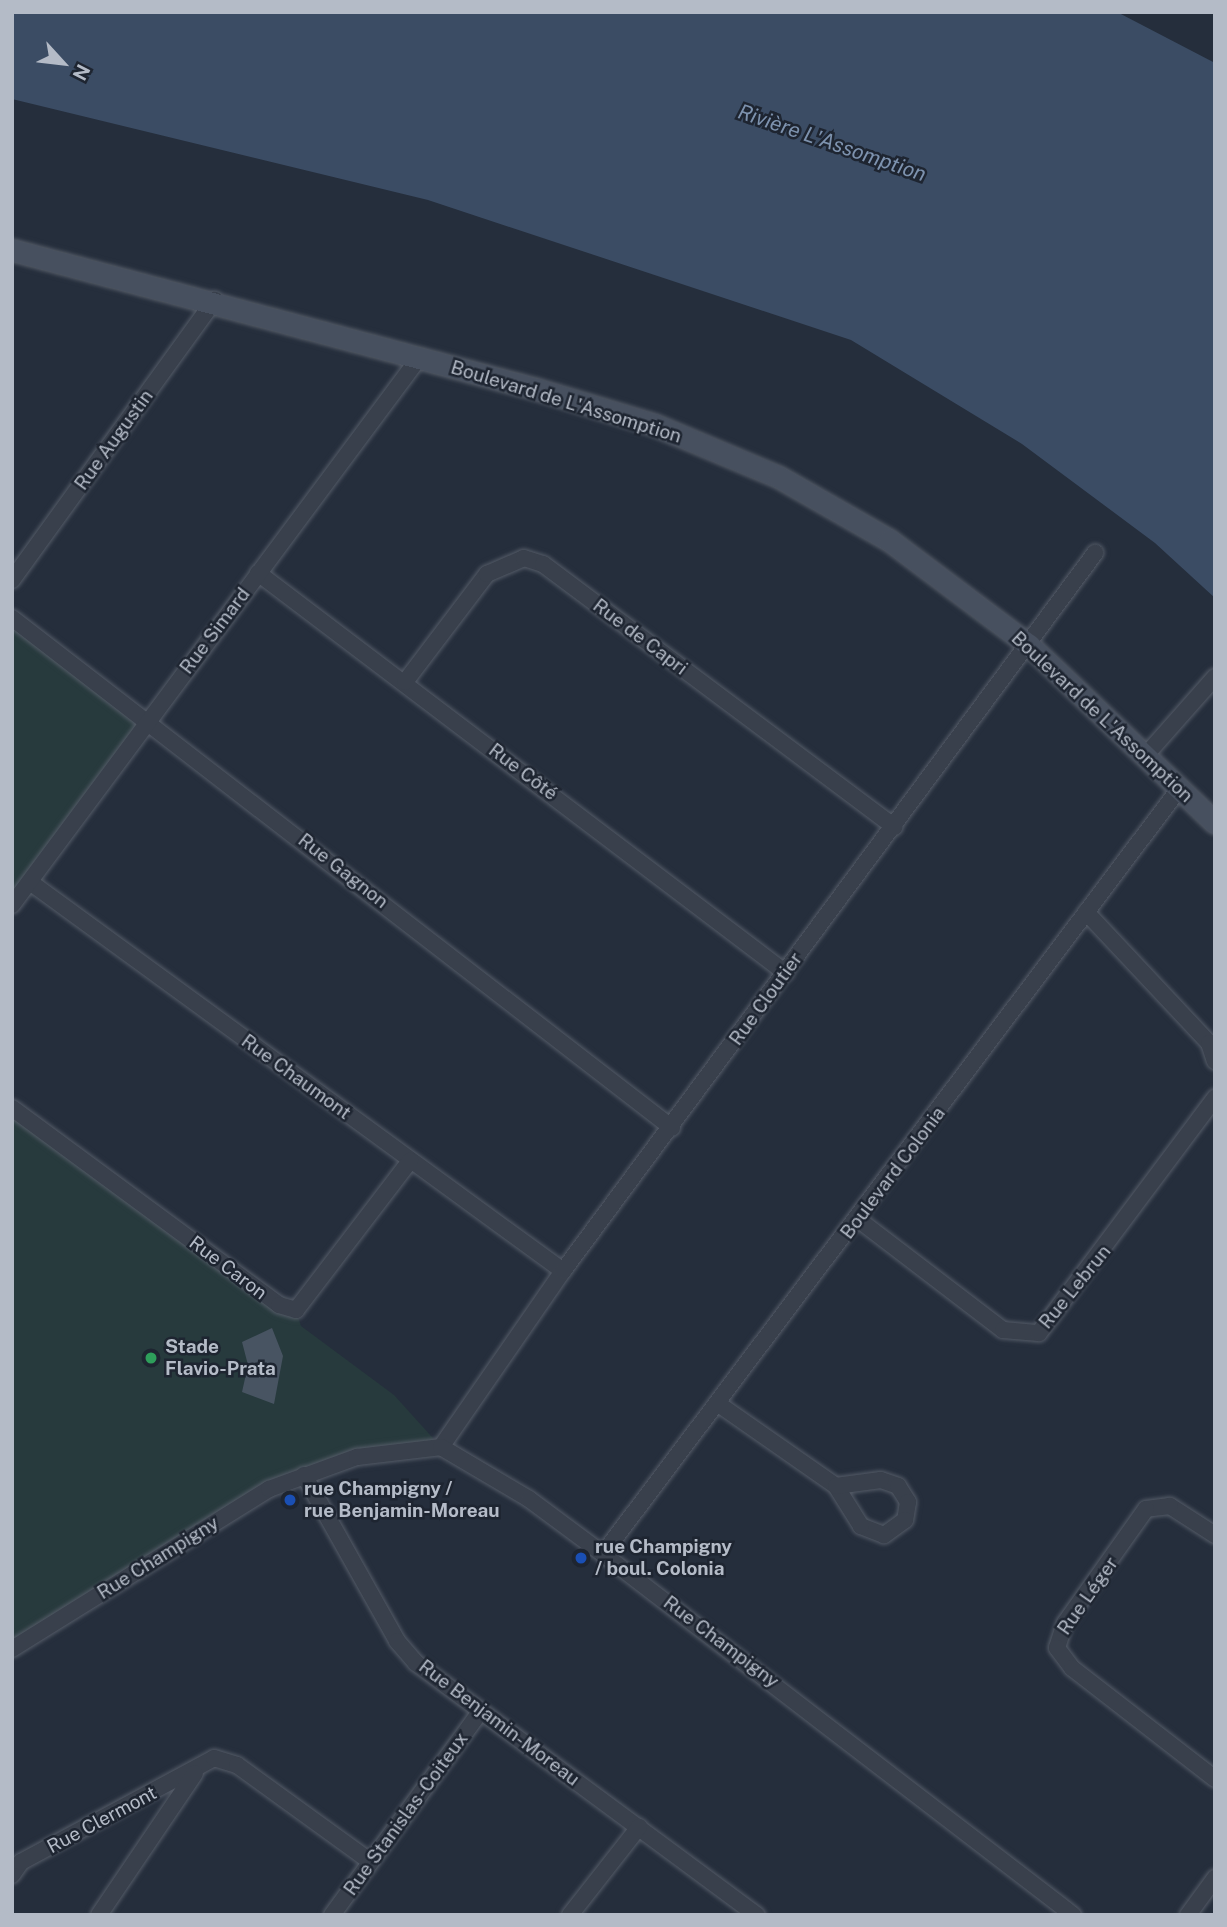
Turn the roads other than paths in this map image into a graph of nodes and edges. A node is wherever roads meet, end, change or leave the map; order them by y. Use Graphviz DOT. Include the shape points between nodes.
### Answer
graph roads {
  1 [pos="12,250"];
  2 [pos="215,300"];
  3 [pos="419,358"];
  4 [pos="1095,554"];
  5 [pos="258,573"];
  6 [pos="12,580"];
  7 [pos="12,618"];
  8 [pos="1029,645"];
  9 [pos="1215,677"];
  10 [pos="405,682"];
  11 [pos="148,719"];
  12 [pos="1146,755"];
  13 [pos="1179,789"];
  14 [pos="1215,823"];
  15 [pos="894,827"];
  16 [pos="30,882"];
  17 [pos="12,905"];
  18 [pos="1086,912"];
  19 [pos="786,973"];
  20 [pos="1215,1061"];
  21 [pos="1215,1098"];
  22 [pos="12,1108"];
  23 [pos="672,1128"];
  24 [pos="410,1161"];
  25 [pos="859,1220"];
  26 [pos="563,1271"];
  27 [pos="717,1403"];
  28 [pos="441,1447"];
  29 [pos="304,1475"];
  30 [pos="836,1486"];
  31 [pos="1215,1535"];
  32 [pos="603,1554"];
  33 [pos="12,1649"];
  34 [pos="480,1712"];
  35 [pos="196,1770"];
  36 [pos="1215,1779"];
  37 [pos="639,1827"];
  38 [pos="371,1862"];
  39 [pos="12,1875"];
  40 [pos="1215,1878"];
  41 [pos="99,1915"];
  42 [pos="332,1915"];
  43 [pos="569,1915"];
  44 [pos="757,1915"];
  45 [pos="1073,1915"];
  46 [pos="1188,1915"];
  1 -- 2 [label="street, Boulevard de L'Assomption"];
  2 -- 3 [label="street, Boulevard de L'Assomption"];
  2 -- 6 [label="street, Rue Augustin"];
  3 -- 5 [label="street, Rue Simard"];
  3 -- 8 [label="street, Boulevard de L'Assomption" via="655,425 779,477 889,540"];
  4 -- 8 [label="street, Rue Cloutier"];
  5 -- 10 [label="street, Rue Côté"];
  5 -- 11 [label="street, Rue Simard"];
  7 -- 11 [label="street, Rue Gagnon"];
  8 -- 12 [label="street, Boulevard de L'Assomption"];
  8 -- 15 [label="street, Rue Cloutier"];
  9 -- 12 [label="street"];
  10 -- 15 [label="street, Rue de Capri" via="487,574 524,558 542,564"];
  10 -- 19 [label="street, Rue Côté"];
  11 -- 16 [label="street, Rue Simard"];
  11 -- 23 [label="street, Rue Gagnon"];
  12 -- 13 [label="street, Boulevard de L'Assomption"];
  13 -- 14 [label="street, Boulevard de L'Assomption"];
  13 -- 18 [label="street, Boulevard Colonia"];
  15 -- 19 [label="street, Rue Cloutier"];
  16 -- 17 [label="street, Rue Simard"];
  16 -- 24 [label="street, Rue Chaumont"];
  18 -- 20 [label="street" via="1209,1043"];
  18 -- 25 [label="street, Boulevard Colonia"];
  19 -- 23 [label="street, Rue Cloutier"];
  21 -- 25 [label="street, Rue Lebrun" via="1039,1333 1003,1330"];
  22 -- 24 [label="street, Rue Caron" via="279,1306 296,1310"];
  23 -- 26 [label="street, Rue Cloutier"];
  24 -- 26 [label="street, Rue Chaumont"];
  25 -- 27 [label="street, Boulevard Colonia"];
  26 -- 28 [label="street, Rue Cloutier"];
  27 -- 30 [label="street"];
  27 -- 32 [label="street, Boulevard Colonia"];
  28 -- 29 [label="street, Rue Champigny" via="357,1457"];
  28 -- 32 [label="street, Rue Champigny"];
  29 -- 33 [label="street, Rue Champigny" via="269,1489"];
  29 -- 34 [label="street, Rue Benjamin-Moreau" via="397,1641"];
  30 -- 30 [label="street" via="867,1531 892,1533 905,1520 905,1493 890,1482"];
  31 -- 36 [label="street, Rue Léger" via="1170,1506 1146,1509 1065,1623 1057,1648 1072,1668"];
  32 -- 45 [label="street, Rue Champigny"];
  34 -- 37 [label="street, Rue Benjamin-Moreau"];
  34 -- 38 [label="street, Rue Stanislas-Coiteux"];
  35 -- 38 [label="street, Rue Clermont" via="214,1758 237,1765"];
  35 -- 39 [label="street, Rue Clermont" via="20,1862"];
  35 -- 41 [label="street, Rue Clermont"];
  37 -- 43 [label="street"];
  37 -- 44 [label="street, Rue Benjamin-Moreau"];
  38 -- 42 [label="street, Rue Stanislas-Coiteux"];
  40 -- 46 [label="street"];
}
